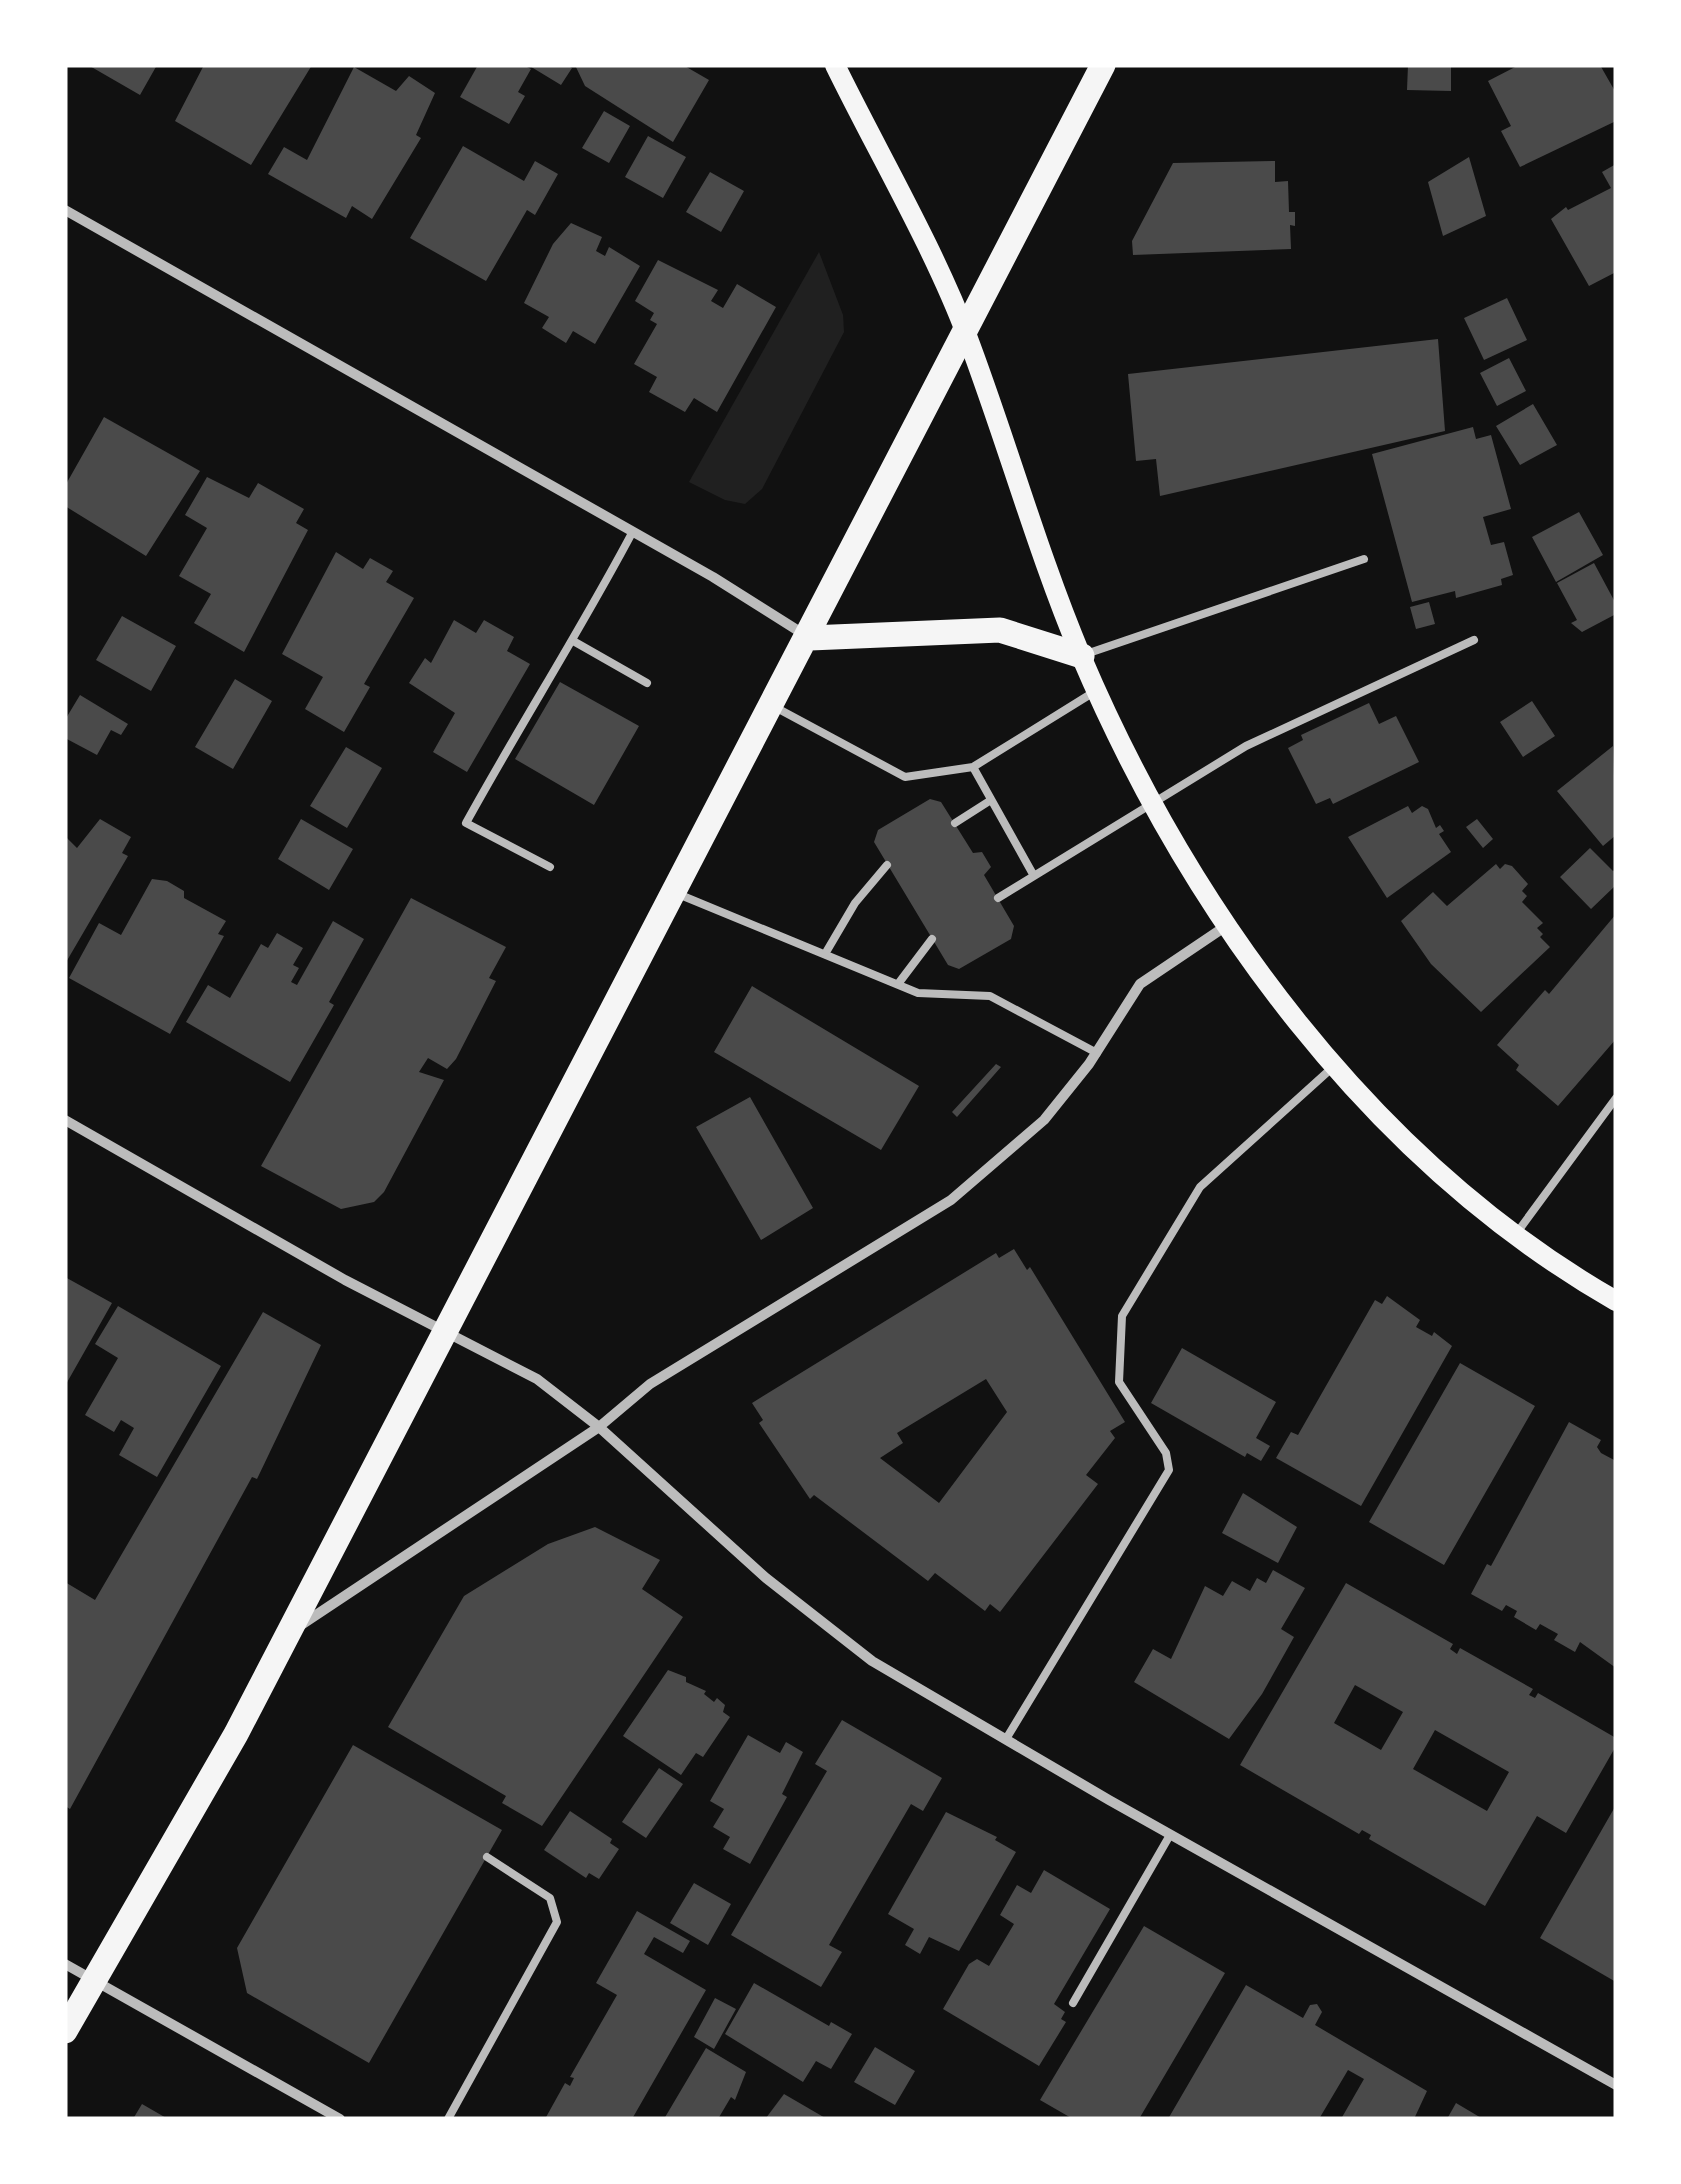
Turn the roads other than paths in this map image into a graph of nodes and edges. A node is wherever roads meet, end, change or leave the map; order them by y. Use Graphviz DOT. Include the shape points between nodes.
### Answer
graph roads {
  1 [pos="835,65"];
  2 [pos="1104,65"];
  3 [pos="65,210"];
  4 [pos="966,333"];
  5 [pos="632,533"];
  6 [pos="1364,559"];
  7 [pos="810,638"];
  8 [pos="1474,640"];
  9 [pos="574,642"];
  10 [pos="1082,656"];
  11 [pos="647,683"];
  12 [pos="1098,690"];
  13 [pos="773,706"];
  14 [pos="973,768"];
  15 [pos="991,800"];
  16 [pos="1152,802"];
  17 [pos="954,823"];
  18 [pos="887,864"];
  19 [pos="550,866"];
  20 [pos="1034,876"];
  21 [pos="674,892"];
  22 [pos="998,898"];
  23 [pos="1226,926"];
  24 [pos="932,939"];
  25 [pos="825,954"];
  26 [pos="898,984"];
  27 [pos="1097,1053"];
  28 [pos="1336,1064"];
  29 [pos="1616,1098"];
  30 [pos="65,1120"];
  31 [pos="1516,1234"];
  32 [pos="1616,1301"];
  33 [pos="446,1330"];
  34 [pos="600,1427"];
  35 [pos="289,1633"];
  36 [pos="1006,1739"];
  37 [pos="1170,1835"];
  38 [pos="487,1857"];
  39 [pos="65,1964"];
  40 [pos="93,1980"];
  41 [pos="1073,2003"];
  42 [pos="65,2031"];
  43 [pos="1616,2084"];
  44 [pos="323,2115"];
  45 [pos="340,2119"];
  46 [pos="448,2119"];
  1 -- 4 [label="main road"];
  2 -- 4 [label="main road"];
  3 -- 5 [label="street"];
  4 -- 7 [label="main road"];
  4 -- 10 [label="main road"];
  5 -- 7 [label="street"];
  5 -- 9 [label="lane"];
  6 -- 10 [label="lane"];
  7 -- 10 [label="main road" via="1000,630"];
  7 -- 13 [label="main road"];
  8 -- 16 [label="lane" via="1246,746"];
  9 -- 11 [label="lane"];
  9 -- 19 [label="lane" via="466,823"];
  10 -- 12 [label="main road"];
  12 -- 14 [label="lane"];
  12 -- 16 [label="main road"];
  13 -- 14 [label="lane" via="905,777"];
  13 -- 21 [label="main road"];
  14 -- 15 [label="lane"];
  15 -- 17 [label="lane"];
  15 -- 20 [label="lane"];
  16 -- 20 [label="lane"];
  16 -- 23 [label="main road"];
  18 -- 25 [label="lane"];
  20 -- 22 [label="lane"];
  21 -- 25 [label="lane"];
  21 -- 33 [label="main road"];
  23 -- 27 [label="street" via="1140,984"];
  23 -- 28 [label="main road"];
  24 -- 26 [label="lane"];
  25 -- 26 [label="lane"];
  26 -- 27 [label="lane" via="918,993 990,996"];
  27 -- 34 [label="street" via="1044,1120 952,1200 650,1384"];
  28 -- 31 [label="main road" via="1412,1150"];
  28 -- 36 [label="lane" via="1200,1187 1122,1316 1120,1382 1166,1453 1169,1470"];
  29 -- 31 [label="lane"];
  30 -- 33 [label="street"];
  31 -- 32 [label="main road"];
  33 -- 34 [label="street" via="536,1379"];
  33 -- 35 [label="main road"];
  34 -- 35 [label="street"];
  34 -- 36 [label="street" via="766,1578 872,1661"];
  35 -- 40 [label="main road"];
  36 -- 37 [label="street"];
  37 -- 41 [label="lane"];
  37 -- 43 [label="street"];
  38 -- 46 [label="lane" via="550,1898 557,1922"];
  39 -- 40 [label="street"];
  40 -- 42 [label="main road"];
  40 -- 44 [label="street"];
  44 -- 45 [label="street"];
}
